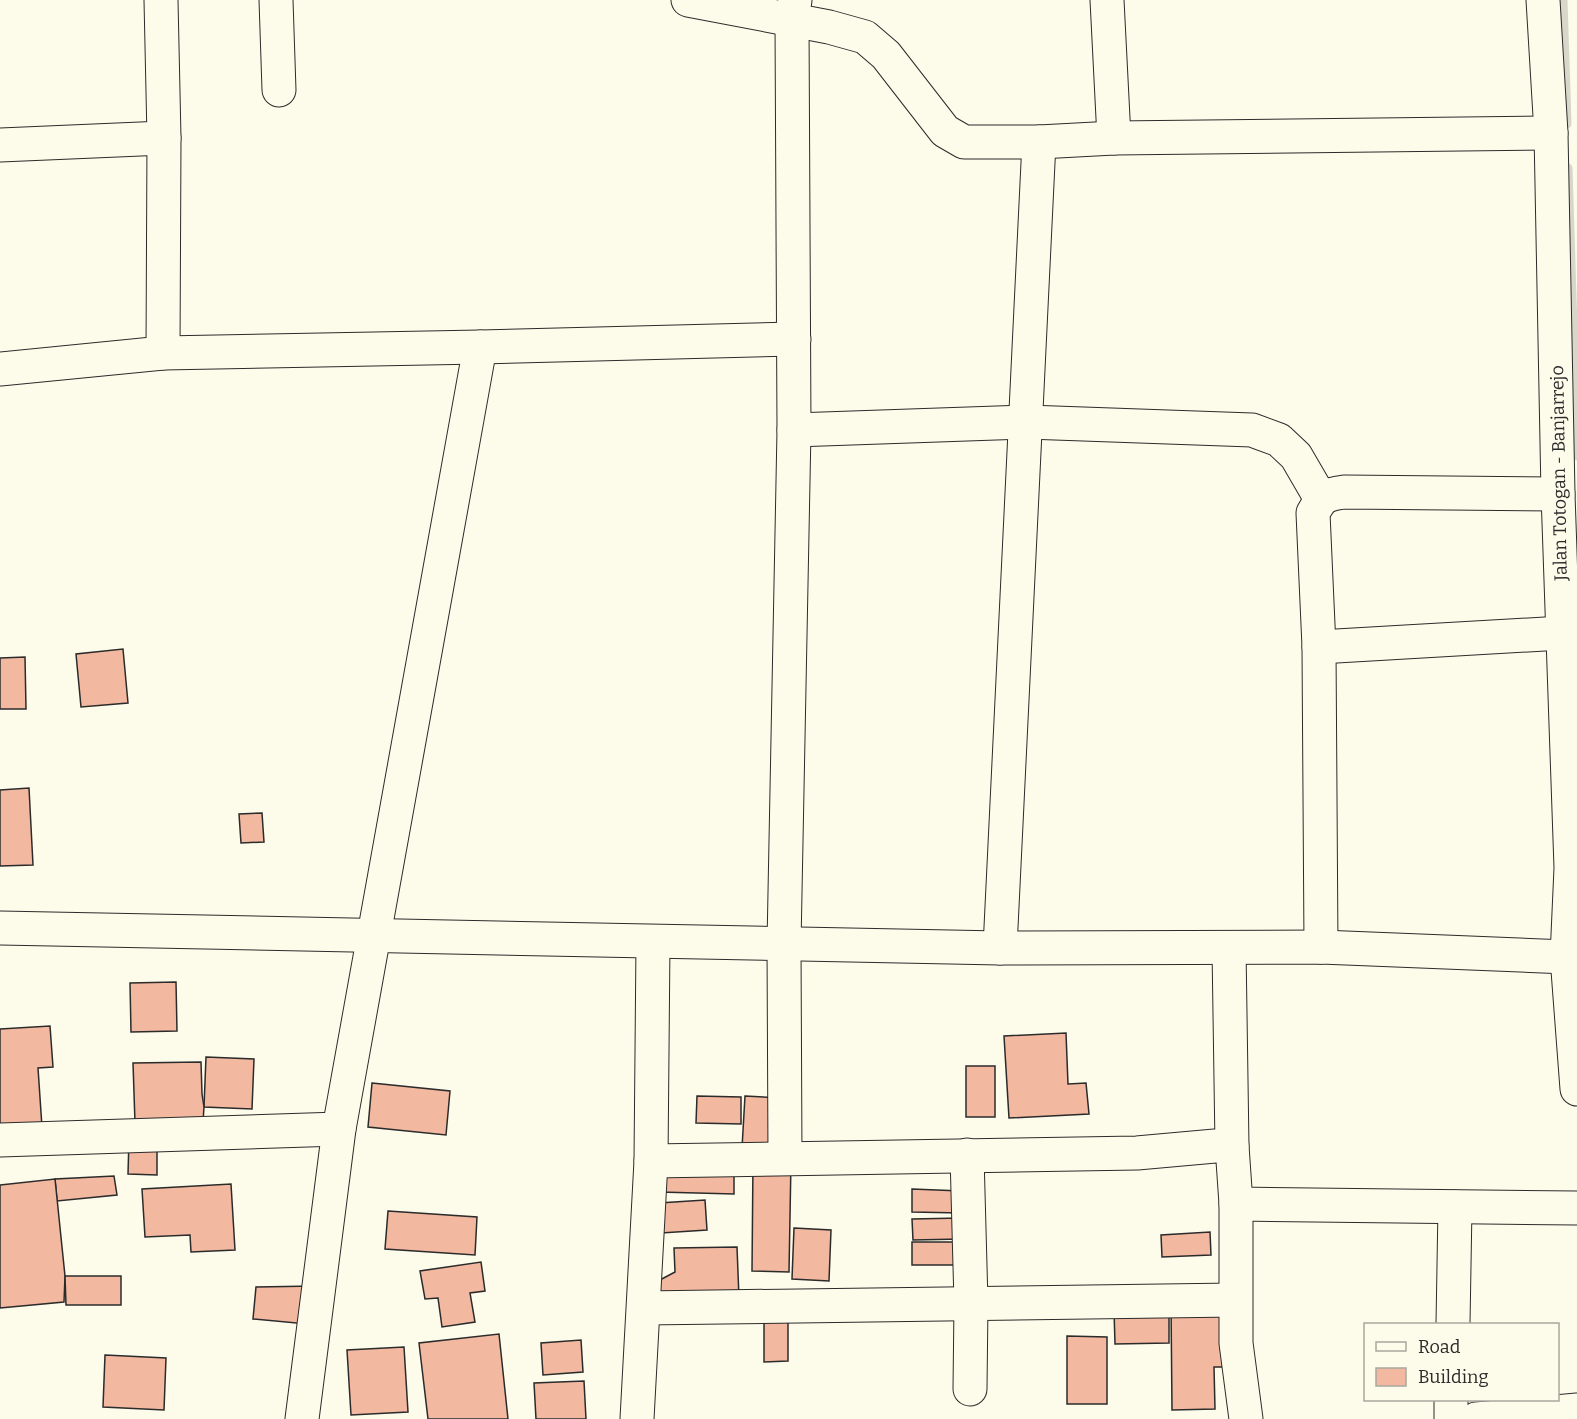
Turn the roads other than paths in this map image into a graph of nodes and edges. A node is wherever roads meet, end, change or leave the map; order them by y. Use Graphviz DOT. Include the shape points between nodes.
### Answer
graph roads {
  1 [pos="161,0"];
  2 [pos="276,0"];
  3 [pos="688,0"];
  4 [pos="1107,0"];
  5 [pos="1543,0"];
  6 [pos="793,10"];
  7 [pos="279,90"];
  8 [pos="1551,133"];
  9 [pos="164,138"];
  10 [pos="1114,138"];
  11 [pos="1039,142"];
  12 [pos="0,145"];
  13 [pos="1565,260"];
  14 [pos="794,339"];
  15 [pos="480,347"];
  16 [pos="163,353"];
  17 [pos="0,369"];
  18 [pos="1027,422"];
  19 [pos="794,430"];
  20 [pos="1558,494"];
  21 [pos="1320,499"];
  22 [pos="1562,633"];
  23 [pos="1319,647"];
  24 [pos="0,928"];
  25 [pos="374,937"];
  26 [pos="653,942"];
  27 [pos="784,944"];
  28 [pos="1321,947"];
  29 [pos="1000,948"];
  30 [pos="1229,948"];
  31 [pos="1567,957"];
  32 [pos="1577,1089"];
  33 [pos="339,1129"];
  34 [pos="0,1140"];
  35 [pos="1232,1146"];
  36 [pos="967,1155"];
  37 [pos="785,1158"];
  38 [pos="651,1161"];
  39 [pos="1236,1204"];
  40 [pos="1455,1207"];
  41 [pos="1577,1208"];
  42 [pos="1236,1300"];
  43 [pos="971,1303"];
  44 [pos="644,1308"];
  45 [pos="1453,1323"];
  46 [pos="969,1389"];
  47 [pos="1451,1401"];
  48 [pos="1577,1410"];
  49 [pos="302,1419"];
  50 [pos="637,1419"];
  51 [pos="1246,1419"];
  52 [pos="1451,1419"];
  53 [pos="1476,1419"];
  1 -- 9 [label="street"];
  2 -- 7 [label="street"];
  3 -- 6 [label="street"];
  4 -- 10 [label="street"];
  5 -- 8 [label="street, Jalan Totogan - Banjarrejo"];
  6 -- 11 [label="street" via="829,27 865,37 886,55 945,131 964,142"];
  6 -- 14 [label="street"];
  8 -- 10 [label="street"];
  8 -- 13 [label="street, Jalan Totogan - Banjarrejo"];
  9 -- 12 [label="street"];
  9 -- 16 [label="street"];
  10 -- 11 [label="street"];
  11 -- 18 [label="street"];
  13 -- 20 [label="street, Jalan Totogan - Banjarrejo"];
  14 -- 15 [label="street"];
  14 -- 19 [label="street"];
  15 -- 16 [label="street"];
  15 -- 25 [label="street"];
  16 -- 17 [label="street"];
  18 -- 19 [label="street"];
  18 -- 21 [label="street" via="1252,430 1279,440 1296,456"];
  18 -- 29 [label="street"];
  19 -- 27 [label="street"];
  20 -- 21 [label="street" via="1344,492"];
  20 -- 22 [label="street, Jalan Totogan - Banjarrejo"];
  21 -- 23 [label="street" via="1313,513"];
  22 -- 23 [label="street"];
  22 -- 31 [label="street, Jalan Totogan - Banjarrejo" via="1571,868"];
  23 -- 28 [label="street"];
  24 -- 25 [label="street"];
  25 -- 26 [label="street"];
  25 -- 33 [label="street"];
  26 -- 27 [label="street"];
  26 -- 38 [label="street"];
  27 -- 29 [label="street"];
  27 -- 37 [label="street"];
  28 -- 30 [label="street"];
  28 -- 31 [label="street"];
  29 -- 30 [label="street"];
  30 -- 35 [label="street"];
  31 -- 32 [label="street, Jalan Totogan - Banjarrejo"];
  33 -- 34 [label="street"];
  33 -- 49 [label="street"];
  35 -- 36 [label="street" via="1137,1153"];
  35 -- 39 [label="street"];
  36 -- 37 [label="street"];
  36 -- 43 [label="street"];
  37 -- 38 [label="street"];
  38 -- 44 [label="street"];
  39 -- 40 [label="street"];
  39 -- 42 [label="street"];
  40 -- 41 [label="street"];
  40 -- 45 [label="street"];
  42 -- 43 [label="street"];
  42 -- 51 [label="street" via="1236,1342"];
  43 -- 44 [label="street"];
  43 -- 46 [label="street"];
  44 -- 50 [label="street"];
  47 -- 52 [label="street"];
  48 -- 53 [label="street"];
}
